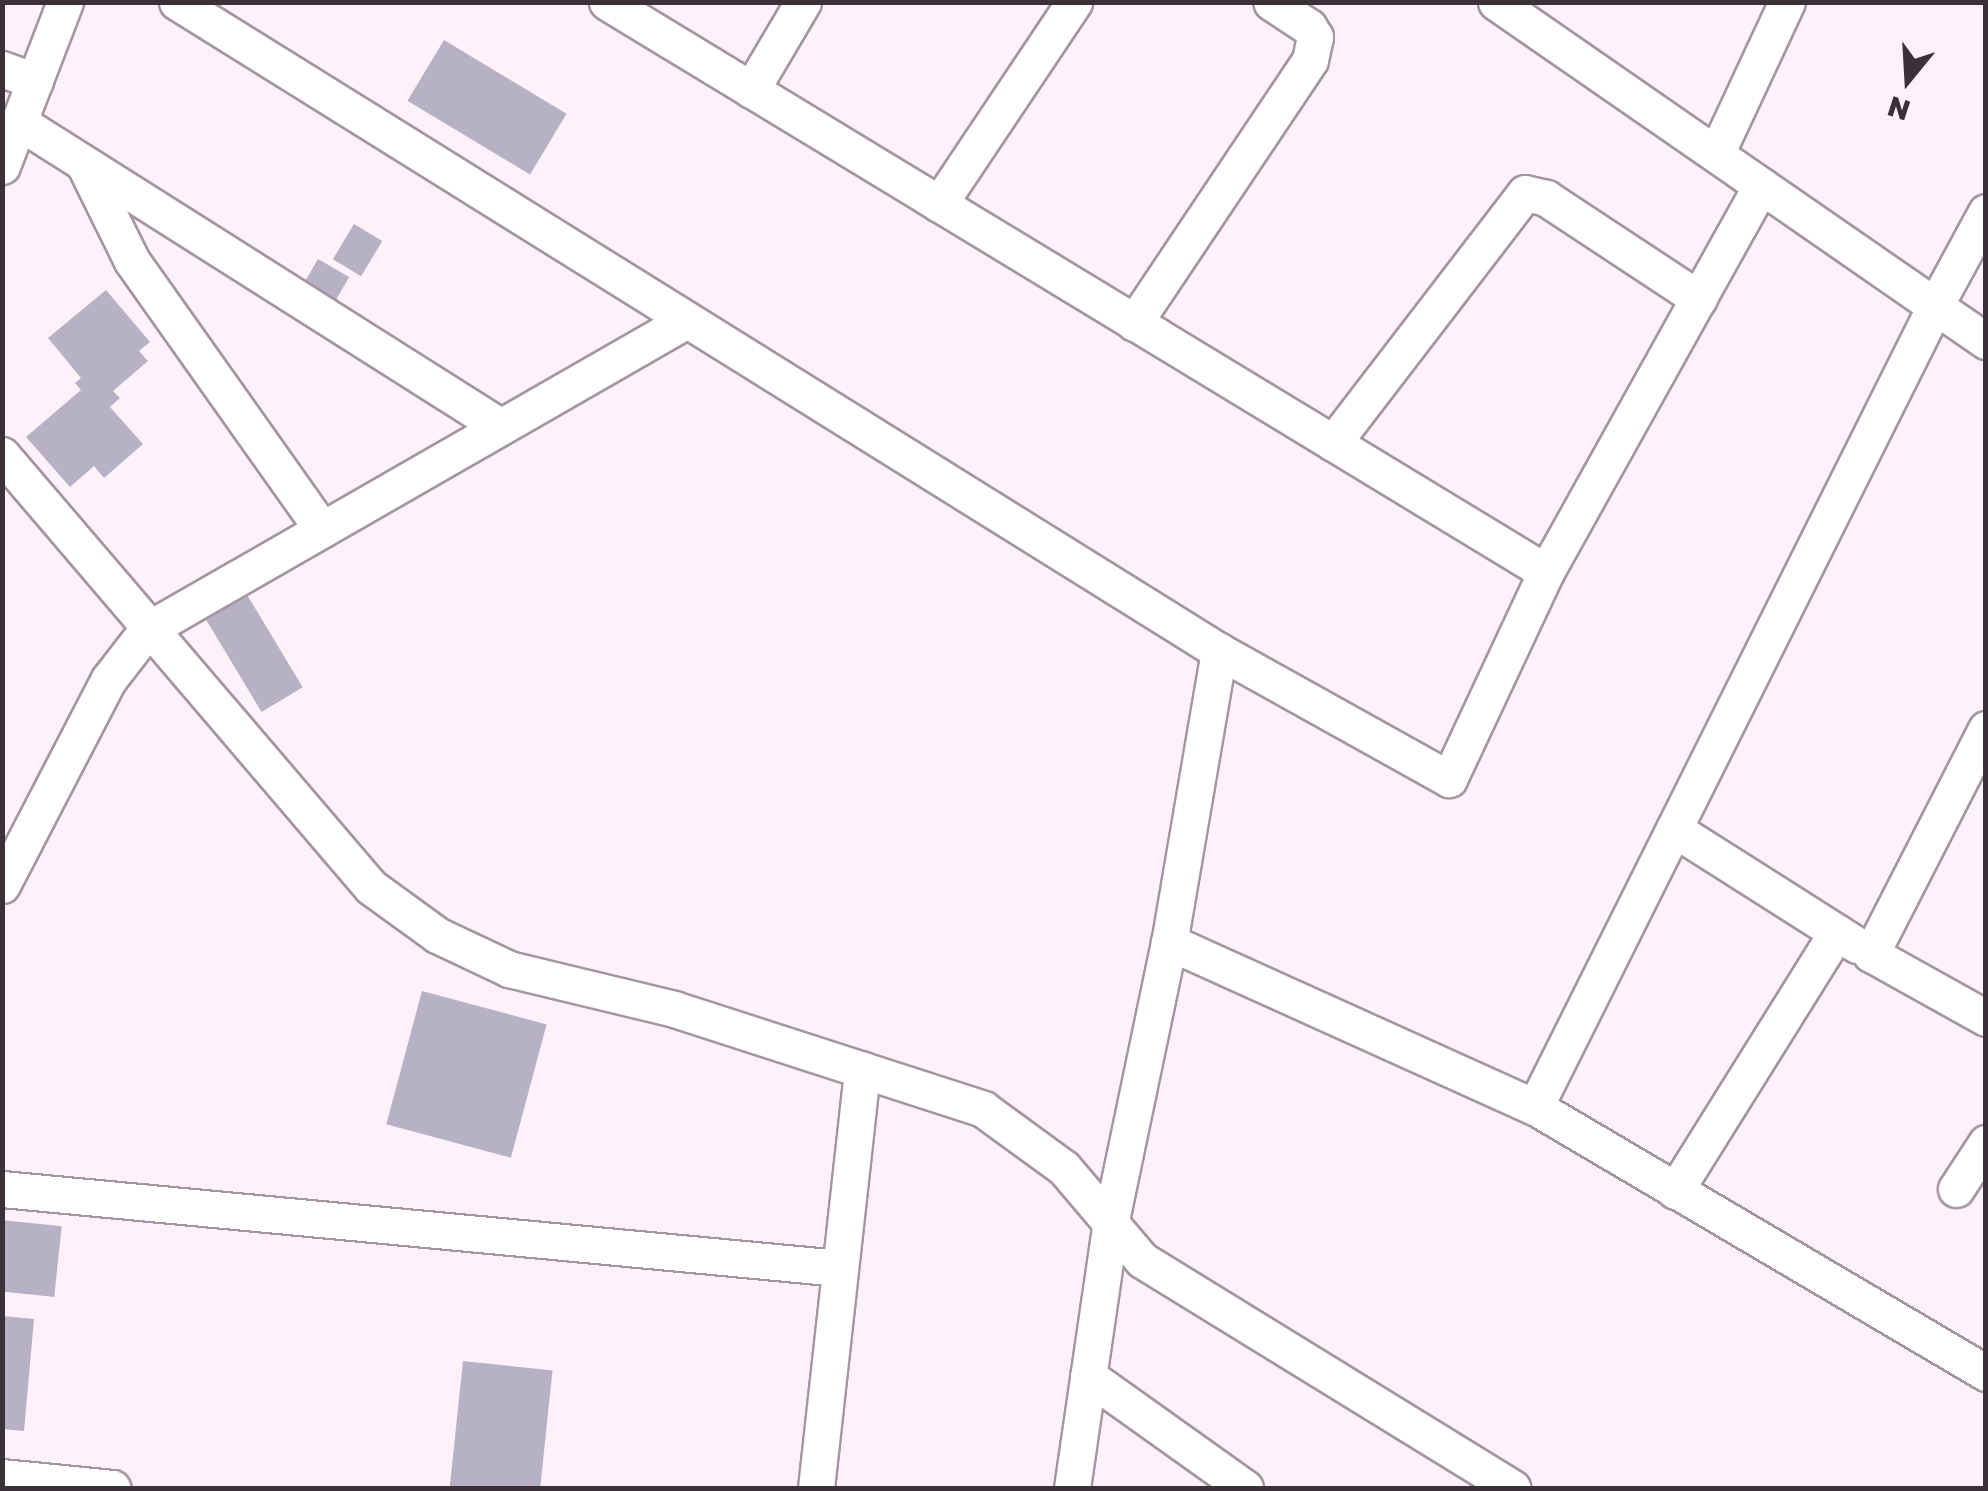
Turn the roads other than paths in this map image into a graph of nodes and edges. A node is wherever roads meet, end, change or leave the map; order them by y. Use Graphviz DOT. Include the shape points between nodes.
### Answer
graph roads {
  1 [pos="65,2"];
  2 [pos="177,2"];
  3 [pos="607,2"];
  4 [pos="803,2"];
  5 [pos="1074,2"];
  6 [pos="1272,2"];
  7 [pos="1496,2"];
  8 [pos="1787,2"];
  9 [pos="19,75"];
  10 [pos="751,90"];
  11 [pos="19,122"];
  12 [pos="1716,154"];
  13 [pos="84,164"];
  14 [pos="2,166"];
  15 [pos="1761,186"];
  16 [pos="939,204"];
  17 [pos="1986,212"];
  18 [pos="1698,298"];
  19 [pos="1935,306"];
  20 [pos="687,320"];
  21 [pos="1134,323"];
  22 [pos="1986,341"];
  23 [pos="501,427"];
  24 [pos="1333,443"];
  25 [pos="2,455"];
  26 [pos="322,530"];
  27 [pos="1546,572"];
  28 [pos="147,630"];
  29 [pos="1219,651"];
  30 [pos="1986,728"];
  31 [pos="1674,829"];
  32 [pos="2,886"];
  33 [pos="1837,932"];
  34 [pos="1169,942"];
  35 [pos="1871,954"];
  36 [pos="1986,1018"];
  37 [pos="862,1070"];
  38 [pos="1535,1108"];
  39 [pos="1986,1143"];
  40 [pos="2,1189"];
  41 [pos="1956,1189"];
  42 [pos="1676,1191"];
  43 [pos="1112,1220"];
  44 [pos="839,1268"];
  45 [pos="1986,1373"];
  46 [pos="1088,1376"];
  47 [pos="2,1477"];
  48 [pos="112,1488"];
  49 [pos="816,1488"];
  50 [pos="1072,1488"];
  51 [pos="1245,1488"];
  52 [pos="1512,1488"];
  1 -- 9 [label="street"];
  2 -- 20 [label="street"];
  3 -- 10 [label="street"];
  4 -- 10 [label="street"];
  5 -- 16 [label="street"];
  6 -- 21 [label="street" via="1310,28 1310,60"];
  7 -- 12 [label="street"];
  8 -- 12 [label="street"];
  9 -- 11 [label="street"];
  10 -- 16 [label="street"];
  11 -- 13 [label="street"];
  11 -- 14 [label="street"];
  12 -- 15 [label="street"];
  13 -- 23 [label="street"];
  13 -- 26 [label="street" via="132,261"];
  15 -- 18 [label="street"];
  15 -- 19 [label="street"];
  16 -- 21 [label="street"];
  17 -- 19 [label="street"];
  18 -- 24 [label="street" via="1546,198 1525,193"];
  18 -- 27 [label="street"];
  19 -- 22 [label="street"];
  19 -- 31 [label="street"];
  20 -- 23 [label="street"];
  20 -- 29 [label="street"];
  21 -- 24 [label="street"];
  23 -- 26 [label="street"];
  24 -- 27 [label="street"];
  25 -- 28 [label="street"];
  26 -- 28 [label="street"];
  27 -- 29 [label="street" via="1449,779"];
  28 -- 32 [label="street" via="109,678"];
  28 -- 37 [label="street" via="372,887 437,936 509,969 674,1009"];
  29 -- 34 [label="street"];
  30 -- 35 [label="street"];
  31 -- 33 [label="street"];
  31 -- 38 [label="street"];
  33 -- 35 [label="street"];
  33 -- 42 [label="street"];
  34 -- 38 [label="street"];
  34 -- 43 [label="street"];
  35 -- 36 [label="street"];
  37 -- 43 [label="street" via="983,1109 1064,1168"];
  37 -- 44 [label="street"];
  38 -- 42 [label="street"];
  39 -- 41 [label="street"];
  40 -- 44 [label="street"];
  42 -- 45 [label="street"];
  43 -- 46 [label="street"];
  43 -- 52 [label="street" via="1142,1260"];
  44 -- 49 [label="street"];
  46 -- 50 [label="street"];
  46 -- 51 [label="street"];
  47 -- 48 [label="street"];
}
